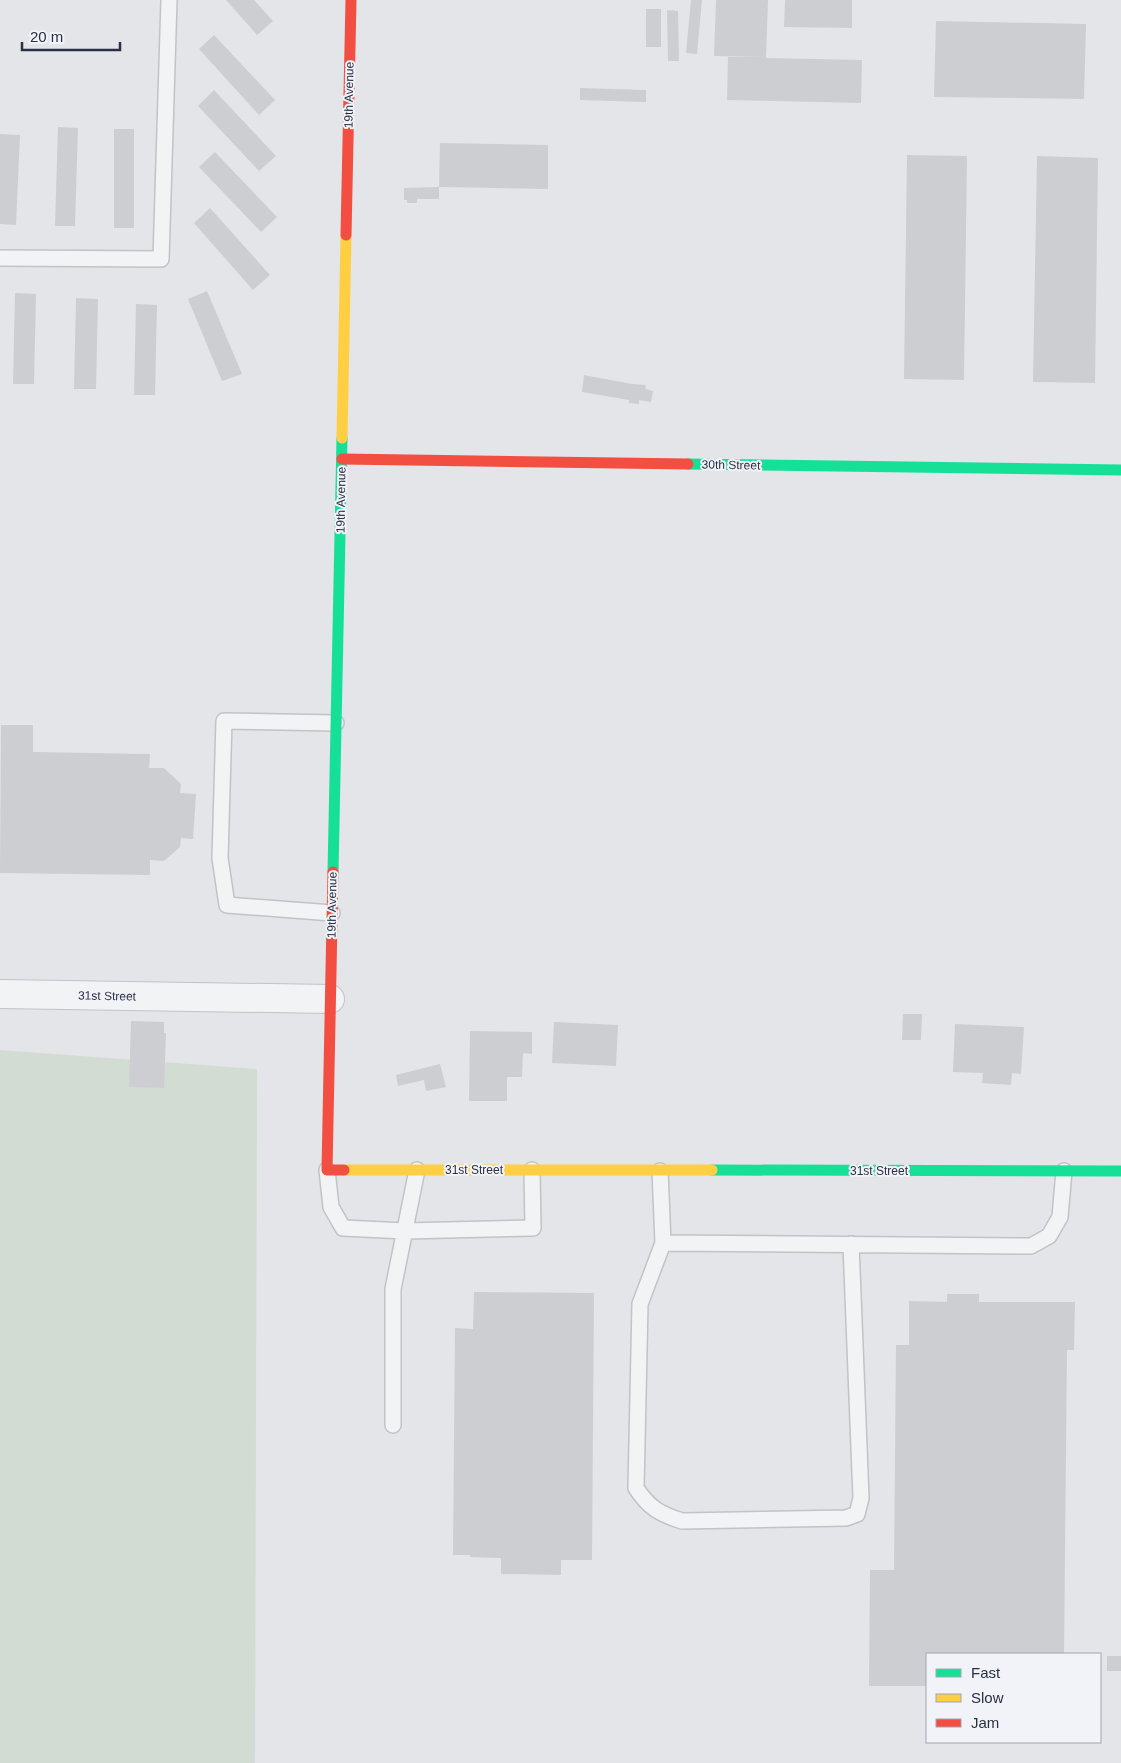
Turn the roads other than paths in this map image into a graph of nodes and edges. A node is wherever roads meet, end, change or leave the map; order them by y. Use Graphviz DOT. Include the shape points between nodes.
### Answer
graph roads {
  1 [pos="169,0"];
  2 [pos="351,0"];
  3 [pos="0,258"];
  4 [pos="342,459"];
  5 [pos="1121,470"];
  6 [pos="336,723"];
  7 [pos="332,913"];
  8 [pos="0,994"];
  9 [pos="330,999"];
  10 [pos="327,1170"];
  11 [pos="417,1170"];
  12 [pos="532,1170"];
  13 [pos="660,1171"];
  14 [pos="1064,1171"];
  15 [pos="1121,1171"];
  16 [pos="405,1231"];
  17 [pos="663,1243"];
  18 [pos="852,1244"];
  19 [pos="393,1425"];
  1 -- 3 [label="lane" via="161,259"];
  2 -- 4 [label="street, 19th Avenue"];
  4 -- 5 [label="street, 30th Street"];
  4 -- 6 [label="street, 19th Avenue"];
  6 -- 7 [label="street, 19th Avenue"];
  6 -- 7 [label="lane" via="224,721 220,858 227,905"];
  7 -- 9 [label="street, 19th Avenue"];
  8 -- 9 [label="street, 31st Street"];
  9 -- 10 [label="street"];
  10 -- 11 [label="street, 31st Street"];
  10 -- 16 [label="lane" via="331,1207 343,1228"];
  11 -- 12 [label="street, 31st Street"];
  11 -- 16 [label="lane"];
  12 -- 13 [label="street, 31st Street"];
  12 -- 16 [label="lane" via="533,1228"];
  13 -- 14 [label="street, 31st Street"];
  13 -- 17 [label="lane"];
  14 -- 15 [label="street, 31st Street"];
  14 -- 18 [label="lane" via="1060,1216 1049,1236 1031,1246"];
  16 -- 19 [label="lane" via="393,1289"];
  17 -- 18 [label="lane"];
  17 -- 18 [label="lane" via="640,1304 636,1488 645,1502 666,1516 682,1521 846,1518 857,1514 861,1498"];
}
